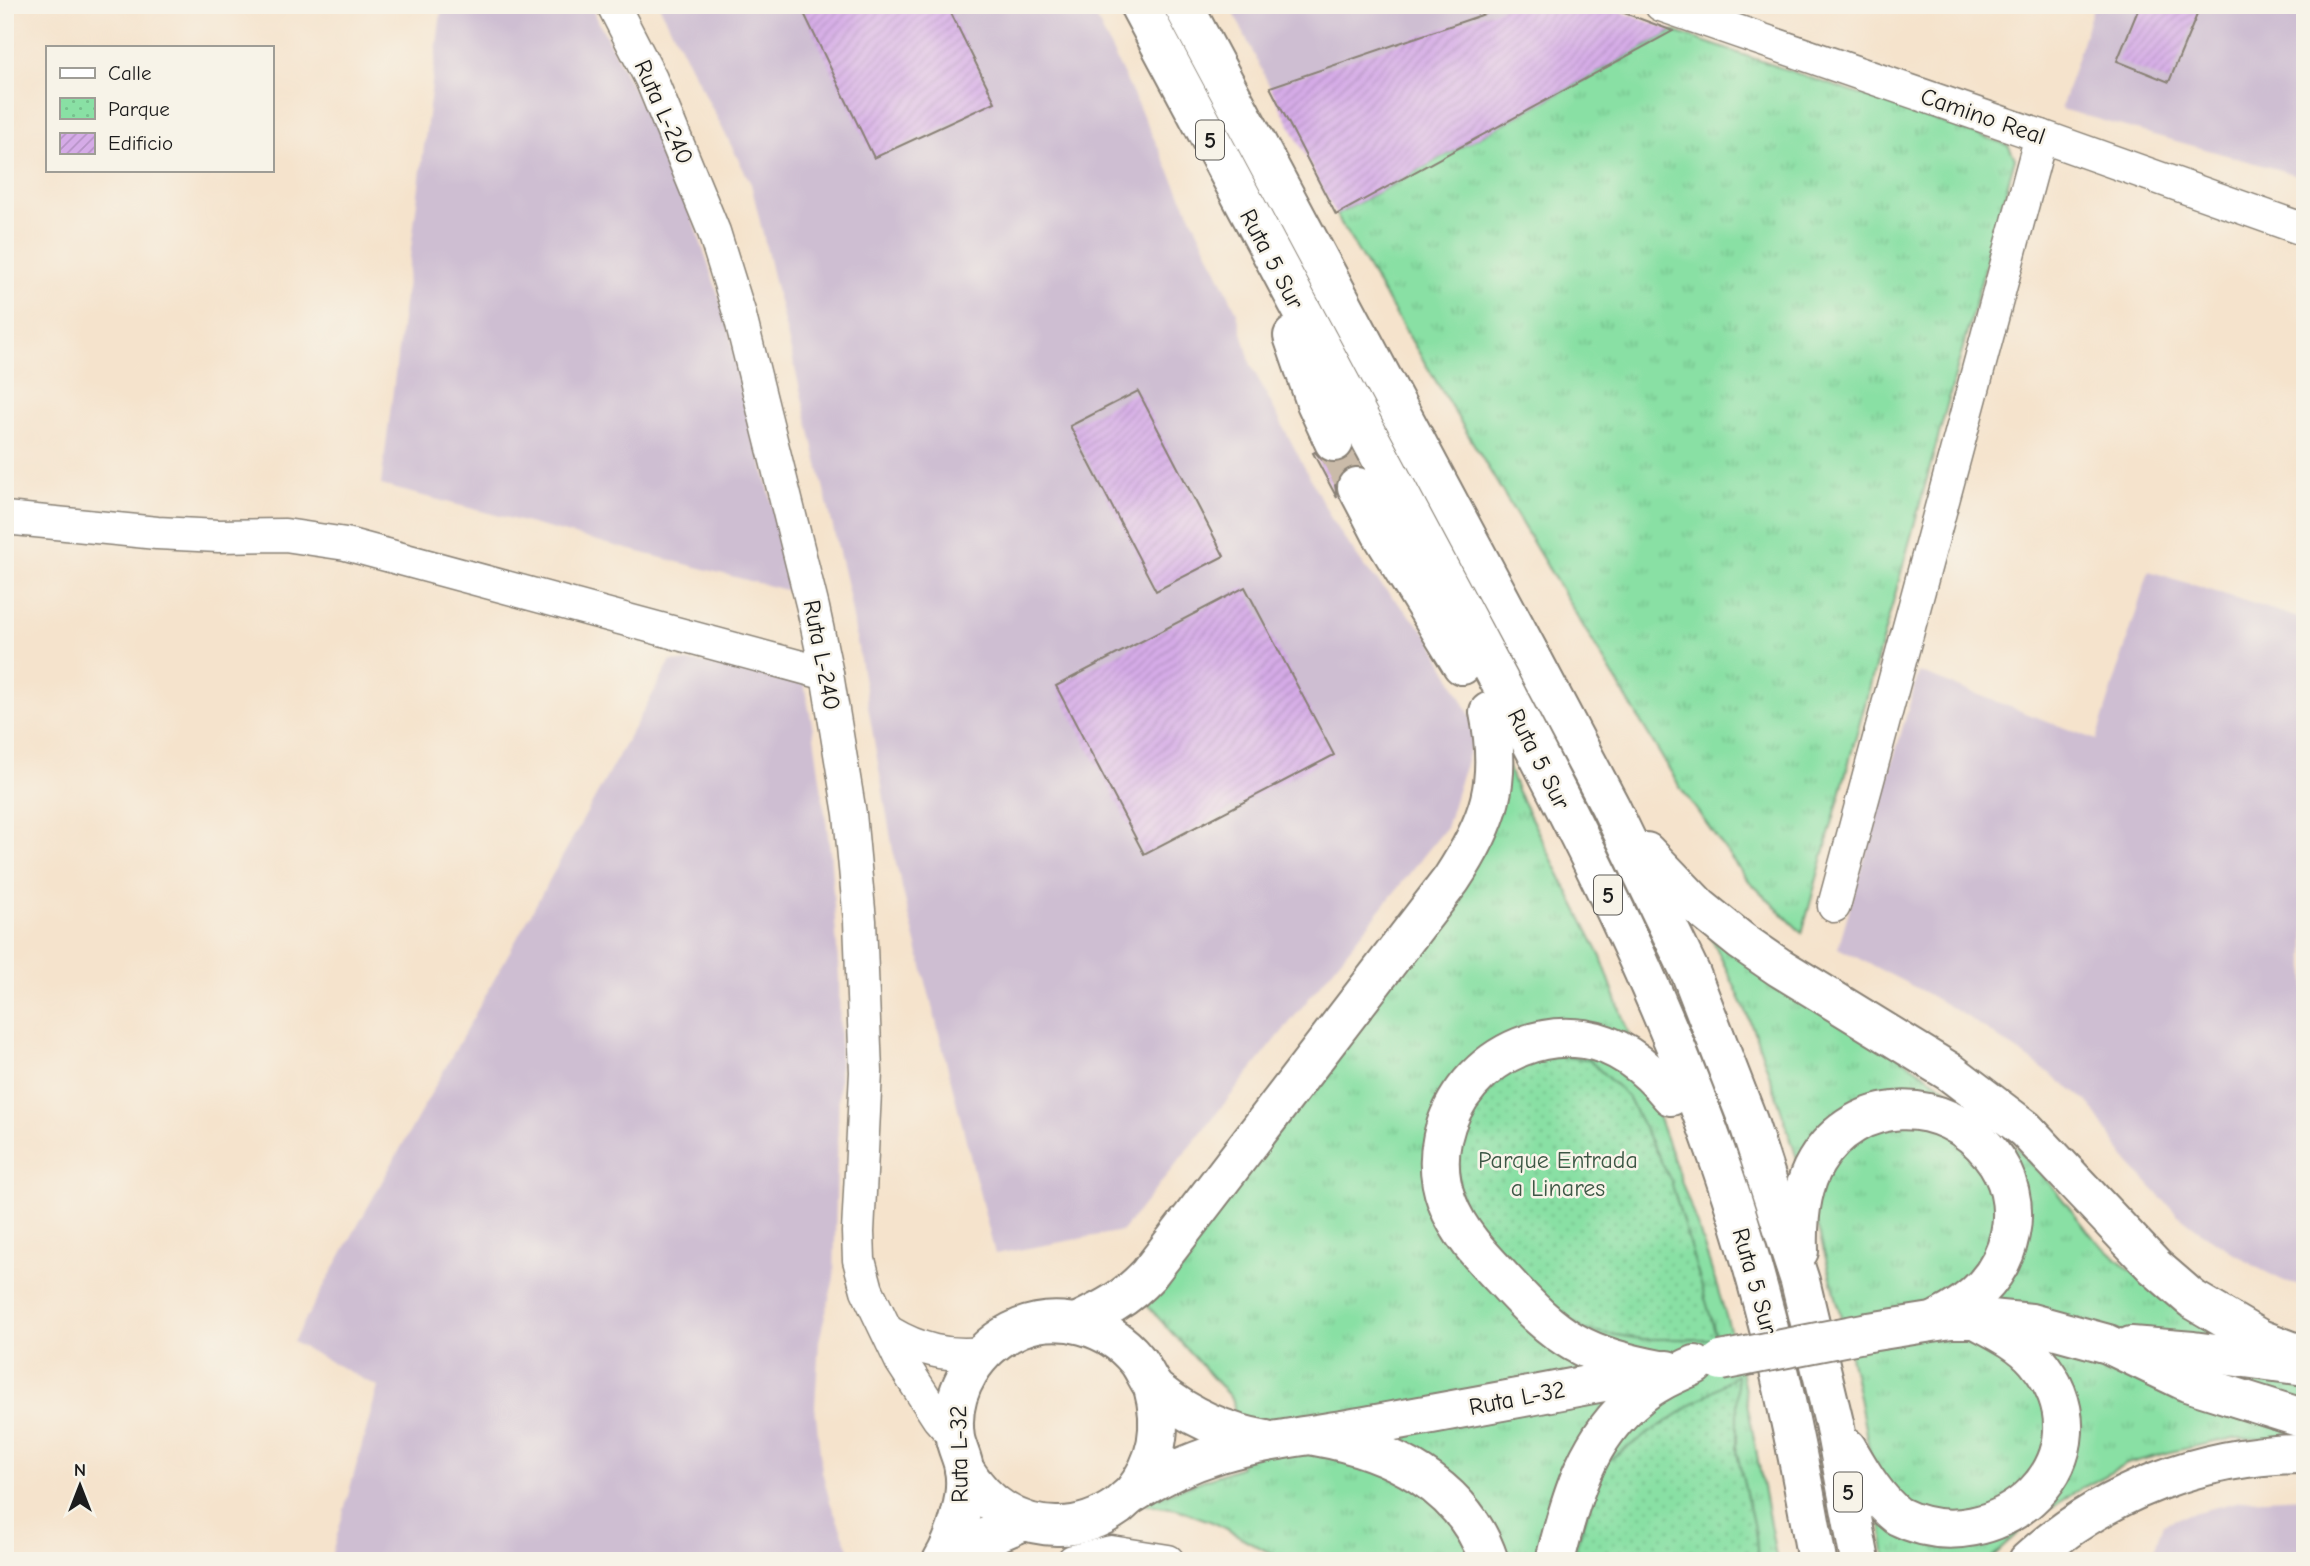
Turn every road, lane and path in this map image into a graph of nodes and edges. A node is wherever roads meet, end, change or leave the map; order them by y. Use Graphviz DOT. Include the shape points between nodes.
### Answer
graph roads {
  1 [pos="613,5"];
  2 [pos="1139,5"];
  3 [pos="1183,5"];
  4 [pos="1661,5"];
  5 [pos="2040,136"];
  6 [pos="2305,230"];
  7 [pos="1280,276"];
  8 [pos="1334,442"];
  9 [pos="1357,487"];
  10 [pos="5,518"];
  11 [pos="827,674"];
  12 [pos="1489,712"];
  13 [pos="1610,806"];
  14 [pos="1835,906"];
  15 [pos="1671,1096"];
  16 [pos="1800,1281"];
  17 [pos="1974,1318"];
  18 [pos="1937,1321"];
  19 [pos="1076,1323"];
  20 [pos="889,1332"];
  21 [pos="2108,1344"];
  22 [pos="983,1353"];
  23 [pos="2305,1356"];
  24 [pos="1694,1365"];
  25 [pos="2305,1366"];
  26 [pos="1153,1387"];
  27 [pos="2305,1419"];
  28 [pos="1834,1423"];
  29 [pos="1315,1436"];
  30 [pos="1272,1441"];
  31 [pos="960,1453"];
  32 [pos="2305,1454"];
  33 [pos="1132,1494"];
  34 [pos="1024,1521"];
  35 [pos="942,1561"];
  36 [pos="948,1561"];
  37 [pos="1073,1561"];
  38 [pos="1168,1561"];
  39 [pos="1489,1561"];
  40 [pos="1555,1561"];
  41 [pos="1795,1561"];
  42 [pos="1817,1561"];
  43 [pos="1860,1561"];
  44 [pos="2028,1561"];
  1 -- 11 [label="street, Ruta L-240" via="651,79 726,268"];
  2 -- 7 [label="main road, Ruta 5 Sur / 5"];
  3 -- 13 [label="main road, Ruta 5 Sur / 5"];
  4 -- 5 [label="street, Camino Real"];
  5 -- 6 [label="street, Camino Real"];
  5 -- 14 [label="street"];
  7 -- 8 [label="main road" via="1300,360"];
  7 -- 42 [label="main road, Ruta 5 Sur / 5" via="1534,747 1663,1014 1749,1253 1785,1395"];
  9 -- 12 [label="main road"];
  10 -- 11 [label="street" via="157,533 326,540"];
  11 -- 20 [label="street, Ruta L-240" via="850,814 860,921 866,1072 858,1246 867,1290"];
  12 -- 15 [label="main road" via="1604,936"];
  12 -- 19 [label="main road" via="1495,761 1493,791 1477,837 1451,880 1148,1275 1118,1302"];
  13 -- 16 [label="main road, Ruta 5 Sur / 5" via="1708,1017"];
  13 -- 23 [label="main road" via="1679,887 1741,941 1950,1072 2025,1129 2182,1292 2234,1326"];
  15 -- 24 [label="main road" via="1636,1062 1605,1045 1549,1038 1525,1045 1481,1070 1459,1097 1442,1134 1440,1167 1446,1200 1460,1228 1538,1317 1567,1340 1626,1363"];
  15 -- 41 [label="main road" via="1746,1330"];
  16 -- 18 [label="main road" via="1803,1202 1811,1172 1823,1152 1846,1130 1877,1114 1914,1110 1937,1115 1969,1131 1994,1158 2006,1179 2012,1215 2009,1242 1995,1273 1977,1294"];
  16 -- 28 [label="main road, Ruta 5 Sur / 5"];
  17 -- 18 [label="main road, Ruta L-32"];
  17 -- 21 [label="main road, Ruta L-32" via="2031,1323"];
  17 -- 28 [label="main road" via="2036,1360 2054,1390 2060,1412 2062,1435 2056,1471 2036,1502 2017,1518 1969,1536 1932,1533 1908,1522 1873,1490"];
  18 -- 24 [label="main road, Ruta L-32, bridge"];
  19 -- 22 [label="main road, Ruta L-32" via="1026,1326"];
  19 -- 26 [label="main road, Ruta L-32" via="1104,1333 1128,1350"];
  20 -- 22 [label="street" via="932,1351"];
  20 -- 31 [label="street, Ruta L-240" via="910,1378"];
  21 -- 25 [label="main road"];
  21 -- 27 [label="main road" via="2187,1382"];
  22 -- 31 [label="main road, Ruta L-32" via="959,1392"];
  24 -- 29 [label="main road, Ruta L-32"];
  24 -- 40 [label="main road" via="1639,1395 1600,1437 1577,1485"];
  26 -- 30 [label="main road, Ruta L-32" via="1216,1426"];
  26 -- 33 [label="main road" via="1159,1435 1150,1467"];
  28 -- 43 [label="main road, Ruta 5 Sur / 5"];
  29 -- 30 [label="main road, Ruta L-32"];
  29 -- 39 [label="main road" via="1381,1454 1426,1478 1469,1521"];
  30 -- 33 [label="main road, Ruta L-32" via="1197,1462"];
  31 -- 34 [label="main road" via="971,1480 989,1501"];
  31 -- 35 [label="main road, Ruta L-32" via="964,1486 959,1521"];
  32 -- 44 [label="main road" via="2229,1461 2145,1486 2080,1520"];
  33 -- 34 [label="main road, Ruta L-32" via="1106,1514 1082,1523 1058,1526"];
  34 -- 36 [label="main road, Ruta L-32" via="977,1541"];
  37 -- 38 [label="street" via="1111,1552"];
}
